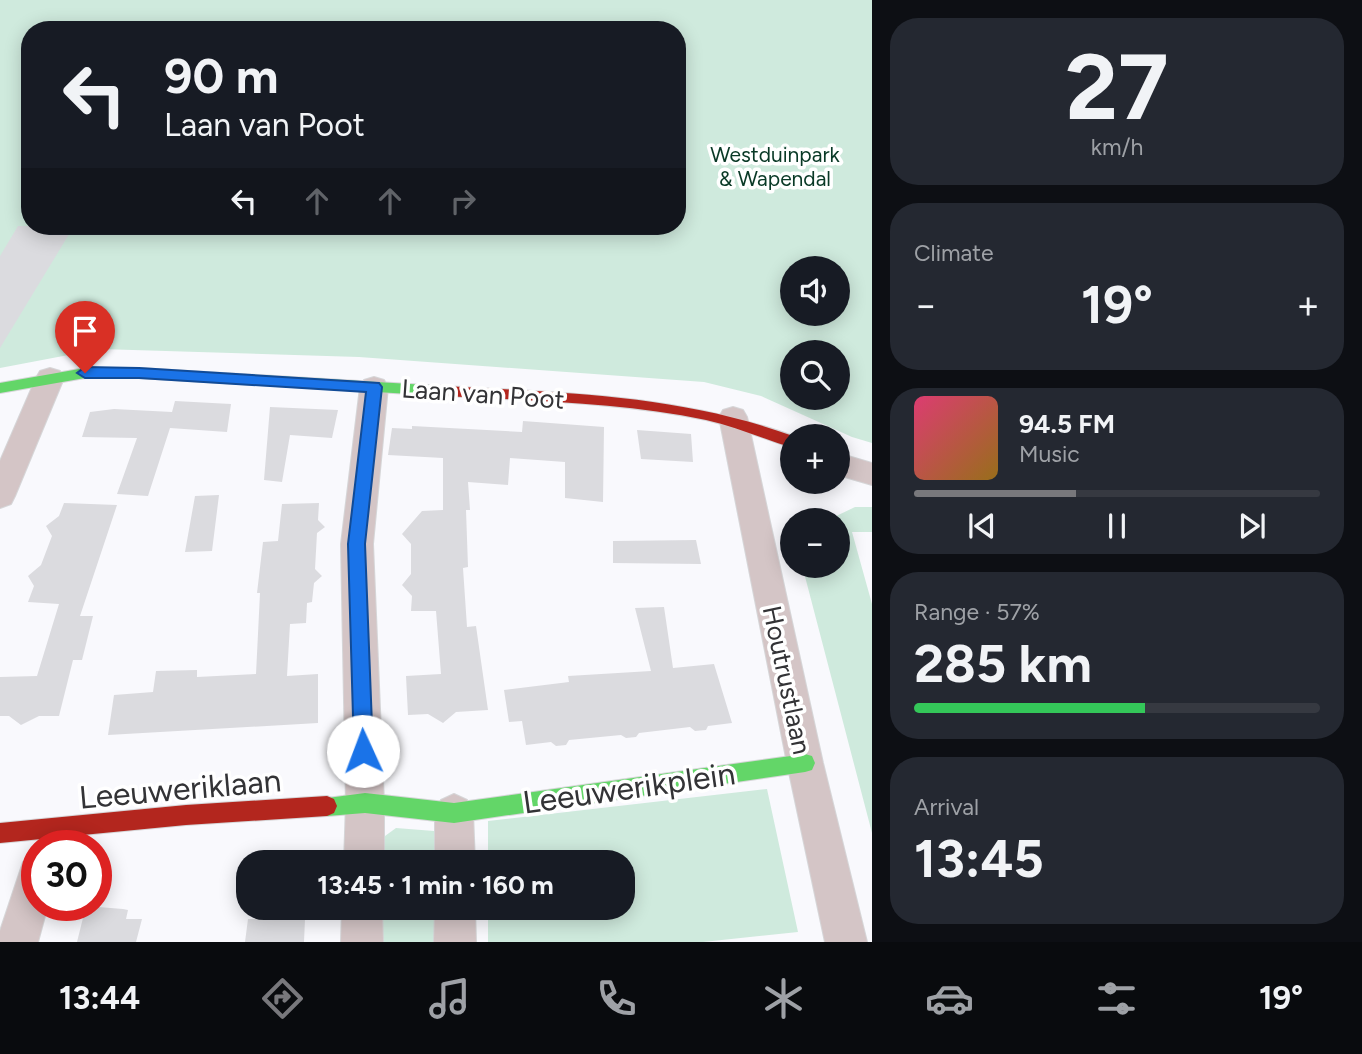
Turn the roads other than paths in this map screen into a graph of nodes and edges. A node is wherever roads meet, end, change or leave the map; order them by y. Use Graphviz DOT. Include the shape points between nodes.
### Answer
graph roads {
  1 [pos="50,378"];
  2 [pos="374,387"];
  3 [pos="0,388"];
  4 [pos="733,417"];
  5 [pos="780,435"];
  6 [pos="850,468"];
  7 [pos="872,474"];
  8 [pos="0,496"];
  9 [pos="805,763"];
  10 [pos="365,803"];
  11 [pos="454,813"];
  12 [pos="90,830"];
  13 [pos="0,833"];
  14 [pos="21,835"];
  15 [pos="363,850"];
  16 [pos="454,850"];
  17 [pos="362,920"];
  18 [pos="455,920"];
  19 [pos="23,921"];
  20 [pos="840,941"];
  21 [pos="17,942"];
  22 [pos="362,942"];
  23 [pos="456,942"];
  1 -- 2 [label="street, Laan van Poot" via="139,373"];
  1 -- 3 [label="street, Laan van Poot"];
  1 -- 8 [label="street"];
  2 -- 4 [label="street, Laan van Poot" via="685,407"];
  2 -- 10 [label="street" via="357,544"];
  4 -- 5 [label="street, Laan van Poot"];
  4 -- 9 [label="street, Houtrustlaan"];
  6 -- 7 [label="street"];
  9 -- 11 [label="street, Leeuwerikplein"];
  9 -- 20 [label="street, Houtrustlaan"];
  10 -- 11 [label="street, Leeuwerikplein"];
  10 -- 12 [label="street, Leeuweriklaan" via="186,814"];
  10 -- 15 [label="street"];
  11 -- 16 [label="street"];
  13 -- 14 [label="street, Leeuweriklaan"];
  17 -- 22 [label="street"];
  18 -- 23 [label="street"];
  19 -- 21 [label="street"];
}
